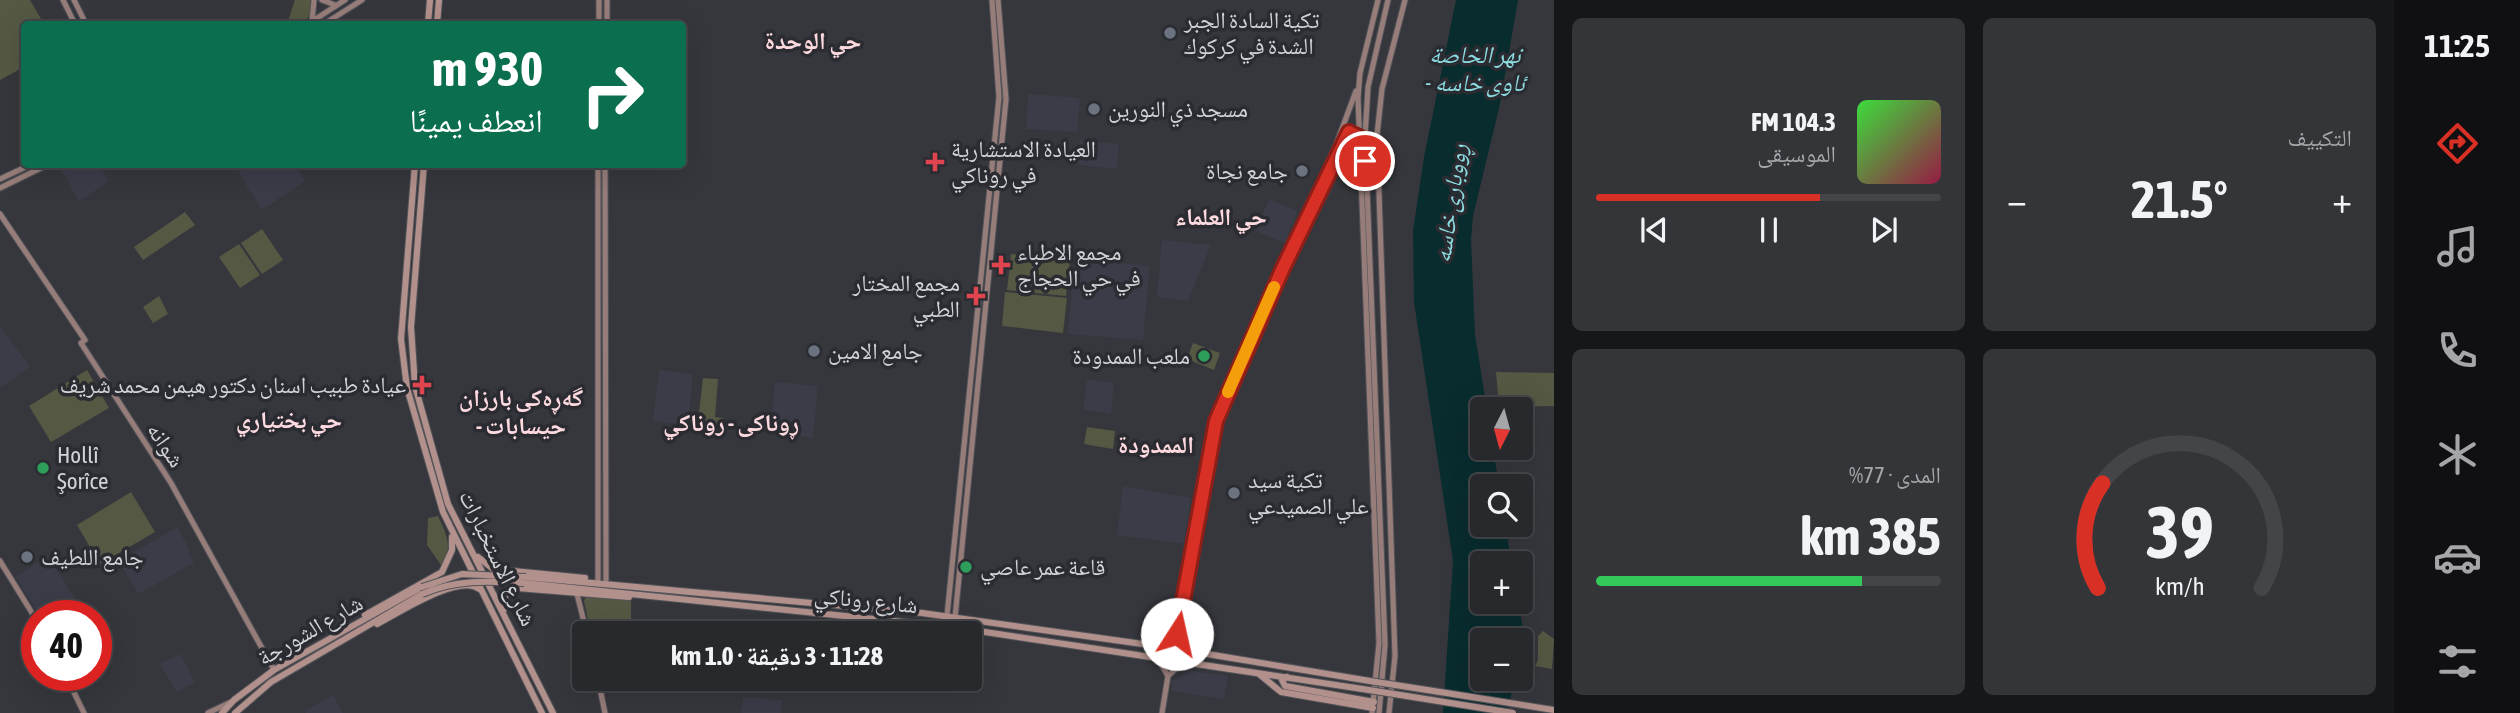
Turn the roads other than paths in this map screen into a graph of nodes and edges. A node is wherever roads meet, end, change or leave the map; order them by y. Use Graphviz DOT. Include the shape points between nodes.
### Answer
graph roads {
  1 [pos="63,0"];
  2 [pos="74,0"];
  3 [pos="314,0"];
  4 [pos="322,0"];
  5 [pos="345,0"];
  6 [pos="362,0"];
  7 [pos="430,0"];
  8 [pos="439,0"];
  9 [pos="599,0"];
  10 [pos="607,0"];
  11 [pos="992,0"];
  12 [pos="998,0"];
  13 [pos="1378,0"];
  14 [pos="1388,0"];
  15 [pos="1405,0"];
  16 [pos="338,5"];
  17 [pos="74,21"];
  18 [pos="84,21"];
  19 [pos="311,21"];
  20 [pos="313,21"];
  21 [pos="329,21"];
  22 [pos="428,21"];
  23 [pos="437,21"];
  24 [pos="599,21"];
  25 [pos="607,21"];
  26 [pos="1359,84"];
  27 [pos="1359,137"];
  28 [pos="1363,161"];
  29 [pos="23,168"];
  30 [pos="41,168"];
  31 [pos="415,168"];
  32 [pos="424,168"];
  33 [pos="598,168"];
  34 [pos="606,168"];
  35 [pos="0,179"];
  36 [pos="597,182"];
  37 [pos="605,182"];
  38 [pos="0,188"];
  39 [pos="0,214"];
  40 [pos="1369,225"];
  41 [pos="1378,225"];
  42 [pos="983,295"];
  43 [pos="1370,372"];
  44 [pos="411,387"];
  45 [pos="1388,494"];
  46 [pos="1378,495"];
  47 [pos="1376,512"];
  48 [pos="451,531"];
  49 [pos="468,544"];
  50 [pos="0,561"];
  51 [pos="508,570"];
  52 [pos="442,572"];
  53 [pos="602,579"];
  54 [pos="525,580"];
  55 [pos="642,587"];
  56 [pos="517,588"];
  57 [pos="422,591"];
  58 [pos="444,591"];
  59 [pos="577,594"];
  60 [pos="724,594"];
  61 [pos="483,596"];
  62 [pos="659,596"];
  63 [pos="24,600"];
  64 [pos="724,603"];
  65 [pos="507,617"];
  66 [pos="951,617"];
  67 [pos="584,621"];
  68 [pos="1039,629"];
  69 [pos="1381,629"];
  70 [pos="341,633"];
  71 [pos="1038,640"];
  72 [pos="341,642"];
  73 [pos="1171,648"];
  74 [pos="1189,652"];
  75 [pos="1157,656"];
  76 [pos="296,658"];
  77 [pos="1185,661"];
  78 [pos="301,665"];
  79 [pos="274,670"];
  80 [pos="1254,672"];
  81 [pos="1168,676"];
  82 [pos="1289,677"];
  83 [pos="73,691"];
  84 [pos="600,691"];
  85 [pos="231,702"];
  86 [pos="1373,708"];
  87 [pos="1554,710"];
  88 [pos="84,713"];
  89 [pos="210,713"];
  90 [pos="222,713"];
  91 [pos="235,713"];
  92 [pos="542,713"];
  93 [pos="553,713"];
  94 [pos="605,713"];
  95 [pos="1162,713"];
  96 [pos="1379,713"];
  97 [pos="1390,713"];
  98 [pos="1513,713"];
  1 -- 17 [label="street"];
  2 -- 18 [label="street"];
  3 -- 19 [label="street"];
  4 -- 16 [label="street"];
  5 -- 16 [label="street"];
  6 -- 21 [label="street"];
  7 -- 22 [label="main road"];
  8 -- 23 [label="main road"];
  9 -- 24 [label="street"];
  10 -- 25 [label="street"];
  11 -- 42 [label="street" via="999,97"];
  12 -- 42 [label="street" via="1006,99"];
  13 -- 26 [label="street"];
  14 -- 28 [label="street" via="1368,87"];
  15 -- 41 [label="street" via="1378,113"];
  16 -- 20 [label="street"];
  26 -- 27 [label="street"];
  26 -- 73 [label="street" via="1212,419"];
  27 -- 28 [label="street"];
  27 -- 74 [label="street" via="1348,133 1339,149 1216,421 1177,634"];
  28 -- 40 [label="street"];
  28 -- 43 [label="street"];
  29 -- 35 [label="street"];
  30 -- 38 [label="street"];
  31 -- 44 [label="main road, شارع الاستخبارات" via="401,339"];
  32 -- 44 [label="main road, شارع الاستخبارات"];
  33 -- 36 [label="street"];
  34 -- 37 [label="street"];
  36 -- 37 [label="street"];
  36 -- 53 [label="street"];
  37 -- 53 [label="street"];
  39 -- 79 [label="street, شوانە" via="85,340 81,343 171,482"];
  40 -- 41 [label="street"];
  40 -- 43 [label="street"];
  41 -- 45 [label="street"];
  42 -- 66 [label="street"];
  43 -- 46 [label="street"];
  43 -- 47 [label="street"];
  44 -- 48 [label="main road, شارع الاستخبارات"];
  44 -- 49 [label="main road, شارع الاستخبارات" via="448,504"];
  45 -- 46 [label="street"];
  45 -- 97 [label="street" via="1395,656"];
  46 -- 47 [label="street"];
  47 -- 69 [label="street"];
  48 -- 52 [label="main road" via="452,550"];
  48 -- 61 [label="main road, شارع الاستخبارات"];
  49 -- 51 [label="main road" via="489,567"];
  49 -- 65 [label="main road, شارع الاستخبارات"];
  50 -- 63 [label="street"];
  51 -- 53 [label="main road"];
  51 -- 56 [label="main road" via="506,582"];
  52 -- 58 [label="main road" via="454,579"];
  52 -- 70 [label="main road" via="374,608"];
  53 -- 55 [label="main road"];
  54 -- 55 [label="main road, شارع روناكي"];
  54 -- 57 [label="main road, bridge" via="467,581"];
  54 -- 62 [label="main road, شارع روناكي"];
  55 -- 60 [label="main road, شارع روناكي"];
  56 -- 59 [label="main road"];
  56 -- 65 [label="main road" via="504,599"];
  57 -- 70 [label="main road, شارع الشورجة"];
  57 -- 72 [label="main road"];
  58 -- 61 [label="main road" via="473,585"];
  58 -- 72 [label="main road"];
  59 -- 62 [label="main road"];
  59 -- 67 [label="street"];
  60 -- 64 [label="main road"];
  60 -- 66 [label="main road, شارع روناكي"];
  61 -- 92 [label="main road, شارع الاستخبارات"];
  62 -- 64 [label="main road, شارع روناكي"];
  64 -- 71 [label="main road, شارع روناكي" via="952,626"];
  65 -- 93 [label="main road, شارع الاستخبارات"];
  66 -- 68 [label="main road, شارع روناكي"];
  68 -- 71 [label="main road"];
  68 -- 73 [label="main road, شارع روناكي"];
  69 -- 86 [label="street"];
  69 -- 96 [label="street" via="1385,673"];
  70 -- 76 [label="main road, شارع الشورجة"];
  71 -- 75 [label="main road, شارع روناكي"];
  72 -- 78 [label="main road"];
  73 -- 74 [label="main road, شارع روناكي"];
  74 -- 87 [label="main road, شارع روناكي, bridge"];
  75 -- 77 [label="main road, شارع روناكي"];
  75 -- 81 [label="street"];
  76 -- 78 [label="main road"];
  76 -- 79 [label="main road, شارع الشورجة"];
  77 -- 80 [label="main road, شارع روناكي"];
  77 -- 81 [label="street"];
  78 -- 91 [label="main road" via="255,694"];
  79 -- 85 [label="main road, شارع الشورجة"];
  80 -- 82 [label="main road, شارع روناكي"];
  80 -- 86 [label="main road" via="1281,692"];
  81 -- 95 [label="street"];
  82 -- 86 [label="main road" via="1282,680 1285,686"];
  82 -- 98 [label="main road, شارع روناكي, bridge"];
  83 -- 88 [label="street"];
  84 -- 94 [label="street"];
  85 -- 89 [label="street"];
  85 -- 90 [label="main road, شارع الشورجة"];
}
